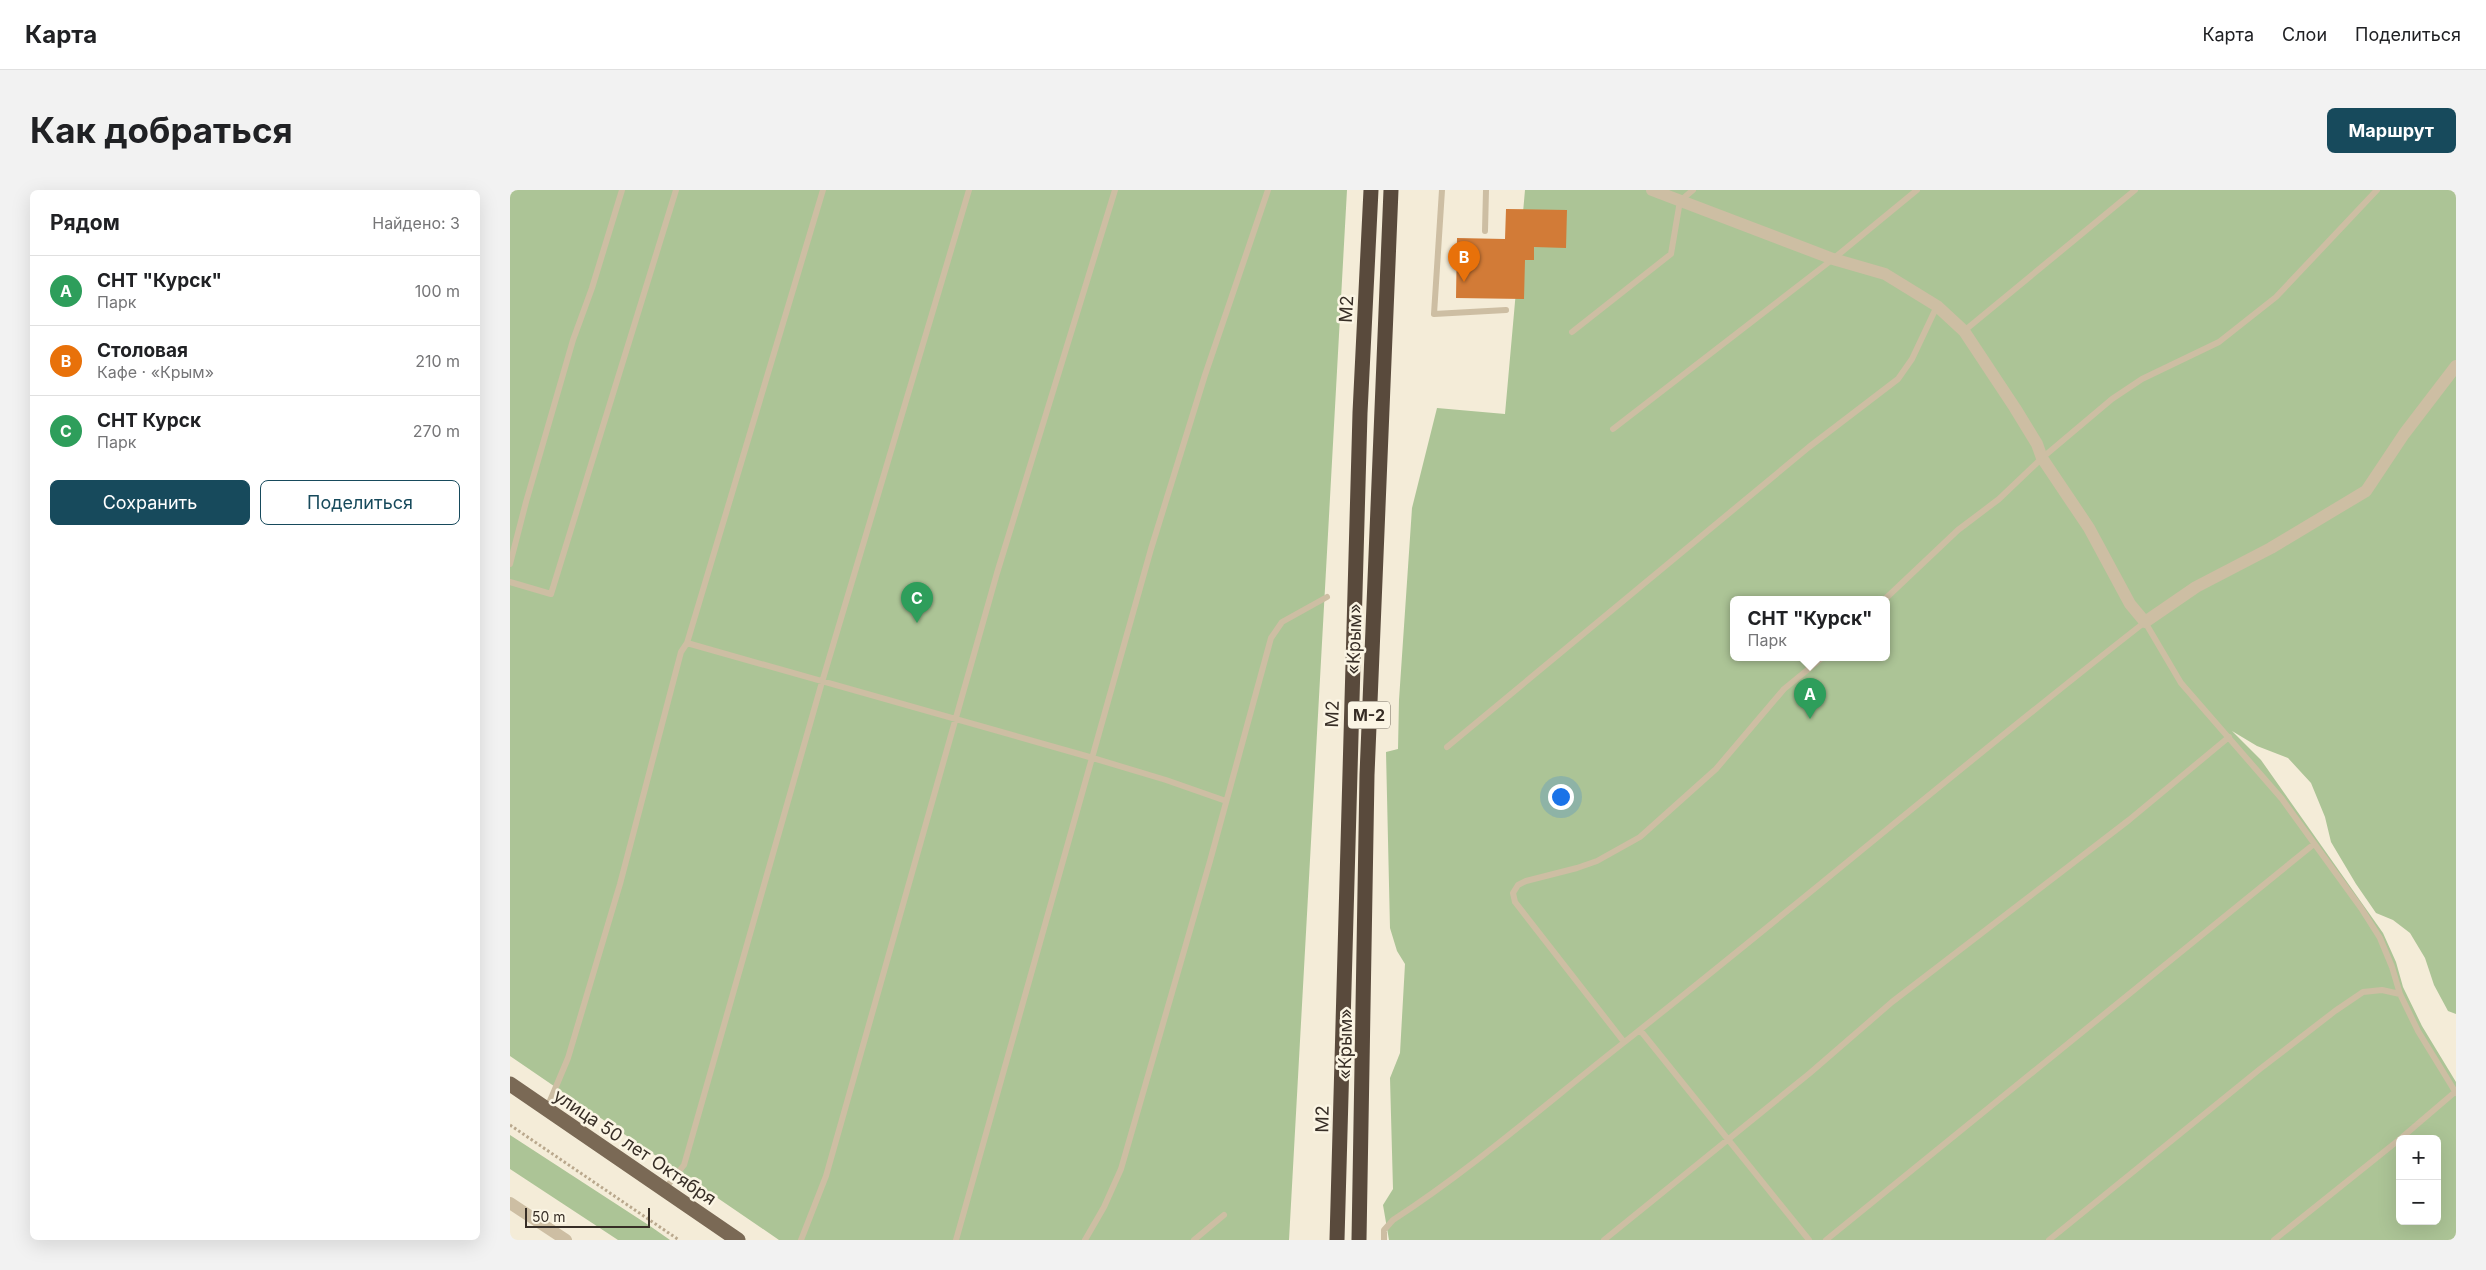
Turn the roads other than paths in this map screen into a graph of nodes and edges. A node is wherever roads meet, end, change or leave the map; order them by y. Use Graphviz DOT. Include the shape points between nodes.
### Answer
graph roads {
  1 [pos="622,190"];
  2 [pos="676,190"];
  3 [pos="823,190"];
  4 [pos="969,190"];
  5 [pos="1114,190"];
  6 [pos="1268,190"];
  7 [pos="1371,190"];
  8 [pos="1391,190"];
  9 [pos="1442,190"];
  10 [pos="1486,190"];
  11 [pos="1652,190"];
  12 [pos="1693,190"];
  13 [pos="1917,190"];
  14 [pos="2135,190"];
  15 [pos="2377,190"];
  16 [pos="1680,201"];
  17 [pos="1486,232"];
  18 [pos="1833,259"];
  19 [pos="1937,306"];
  20 [pos="1506,310"];
  21 [pos="1964,331"];
  22 [pos="1572,332"];
  23 [pos="2456,366"];
  24 [pos="1613,429"];
  25 [pos="2042,458"];
  26 [pos="510,564"];
  27 [pos="510,582"];
  28 [pos="1888,596"];
  29 [pos="1327,597"];
  30 [pos="2145,622"];
  31 [pos="688,643"];
  32 [pos="1818,661"];
  33 [pos="822,682"];
  34 [pos="955,721"];
  35 [pos="2229,737"];
  36 [pos="1446,746"];
  37 [pos="1092,758"];
  38 [pos="1226,801"];
  39 [pos="2314,844"];
  40 [pos="2400,994"];
  41 [pos="1640,1030"];
  42 [pos="1624,1042"];
  43 [pos="510,1084"];
  44 [pos="2456,1093"];
  45 [pos="547,1109"];
  46 [pos="2405,1135"];
  47 [pos="1729,1140"];
  48 [pos="2396,1142"];
  49 [pos="664,1190"];
  50 [pos="510,1203"];
  51 [pos="1224,1214"];
  52 [pos="566,1240"];
  53 [pos="738,1240"];
  54 [pos="801,1240"];
  55 [pos="956,1240"];
  56 [pos="1085,1240"];
  57 [pos="1194,1240"];
  58 [pos="1337,1240"];
  59 [pos="1359,1240"];
  60 [pos="1384,1240"];
  61 [pos="1604,1240"];
  62 [pos="1810,1240"];
  63 [pos="1826,1240"];
  64 [pos="2049,1240"];
  65 [pos="2274,1240"];
  1 -- 26 [label="lane" via="573,340"];
  2 -- 27 [label="lane" via="551,594"];
  3 -- 31 [label="lane"];
  4 -- 33 [label="lane"];
  5 -- 34 [label="lane"];
  6 -- 37 [label="lane" via="1205,375 1151,549"];
  7 -- 58 [label="highway, М2" via="1360,412"];
  8 -- 59 [label="highway, «Крым» / М-2" via="1367,775"];
  9 -- 20 [label="lane" via="1434,314"];
  10 -- 17 [label="lane"];
  11 -- 16 [label="street"];
  12 -- 16 [label="lane"];
  13 -- 18 [label="lane"];
  14 -- 21 [label="lane"];
  15 -- 25 [label="lane" via="2276,296 2219,342 2142,379 2112,399"];
  16 -- 18 [label="street"];
  16 -- 22 [label="lane" via="1671,254"];
  18 -- 19 [label="street" via="1885,274"];
  18 -- 24 [label="lane"];
  19 -- 21 [label="street"];
  19 -- 36 [label="lane" via="1898,379"];
  21 -- 25 [label="street" via="2024,422"];
  23 -- 30 [label="street" via="2366,491 2271,548 2196,587"];
  25 -- 28 [label="lane" via="1958,530"];
  25 -- 30 [label="street" via="2089,528 2130,604"];
  29 -- 38 [label="lane" via="1282,622 1271,638"];
  30 -- 35 [label="lane" via="2181,683"];
  30 -- 41 [label="lane"];
  31 -- 33 [label="lane"];
  31 -- 45 [label="lane" via="682,652 620,884 568,1058"];
  32 -- 42 [label="lane" via="1784,689 1716,769 1640,836 1577,868 1526,881 1513,893 1515,902"];
  33 -- 34 [label="lane"];
  33 -- 49 [label="lane" via="684,1165"];
  34 -- 37 [label="lane"];
  34 -- 54 [label="lane" via="826,1176"];
  35 -- 39 [label="lane" via="2282,799"];
  35 -- 47 [label="lane" via="2129,820 1892,1002"];
  37 -- 38 [label="lane"];
  37 -- 55 [label="lane"];
  38 -- 56 [label="lane" via="1121,1169"];
  39 -- 40 [label="lane" via="2380,938"];
  39 -- 63 [label="lane"];
  40 -- 44 [label="lane" via="2418,1031"];
  40 -- 64 [label="lane" via="2382,990 2363,992 2335,1011"];
  41 -- 42 [label="lane"];
  41 -- 47 [label="lane"];
  42 -- 60 [label="lane" via="1393,1220 1384,1230"];
  43 -- 45 [label="main road, улица 50 лет Октября"];
  44 -- 46 [label="lane"];
  45 -- 49 [label="main road, улица 50 лет Октября"];
  47 -- 61 [label="lane"];
  47 -- 62 [label="lane"];
  48 -- 65 [label="lane"];
  49 -- 53 [label="main road, улица 50 лет Октября"];
  50 -- 52 [label="street"];
  51 -- 57 [label="lane"];
}
